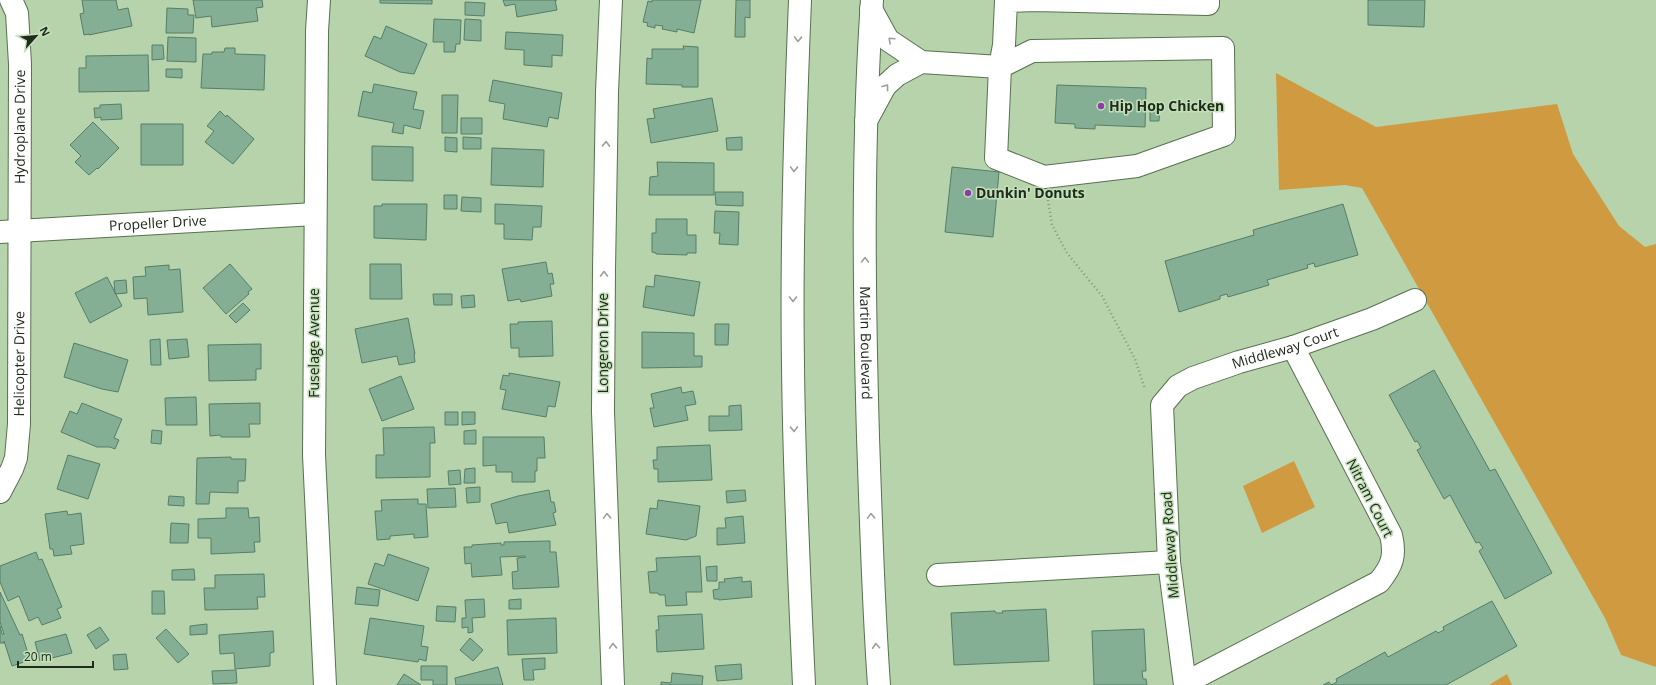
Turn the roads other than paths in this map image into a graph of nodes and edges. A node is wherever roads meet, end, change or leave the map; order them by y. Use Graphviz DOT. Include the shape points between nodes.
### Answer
graph roads {
  1 [pos="11,0"];
  2 [pos="319,0"];
  3 [pos="611,0"];
  4 [pos="800,0"];
  5 [pos="1034,0"];
  6 [pos="1208,0"];
  7 [pos="871,4"];
  8 [pos="921,62"];
  9 [pos="1000,67"];
  10 [pos="866,121"];
  11 [pos="315,214"];
  12 [pos="9,231"];
  13 [pos="1415,300"];
  14 [pos="1292,347"];
  15 [pos="1162,405"];
  16 [pos="0,492"];
  17 [pos="1169,562"];
  18 [pos="938,574"];
  19 [pos="1185,684"];
  20 [pos="325,685"];
  21 [pos="613,685"];
  22 [pos="804,685"];
  23 [pos="878,685"];
  1 -- 12 [label="street, Hydroplane Drive" via="17,13 19,38"];
  2 -- 11 [label="street, Fuselage Avenue"];
  21 -- 3 [label="street, Longeron Drive, one-way" via="603,412 607,92"];
  4 -- 22 [label="street, one-way" via="794,172 792,364"];
  5 -- 6 [label="street" via="1208,4"];
  5 -- 9 [label="street" via="1006,1"];
  8 -- 7 [label="street, one-way" via="888,40"];
  7 -- 10 [label="street, Martin Boulevard"];
  8 -- 9 [label="street"];
  10 -- 8 [label="street, one-way" via="885,86 897,75"];
  9 -- 9 [label="street" via="996,158 1044,177 1137,166 1224,135 1223,48 1032,51"];
  23 -- 10 [label="street, Martin Boulevard, one-way" via="873,610 864,310"];
  11 -- 12 [label="street, Propeller Drive"];
  11 -- 20 [label="street, Fuselage Avenue" via="314,455"];
  12 -- 16 [label="street, Helicopter Drive" via="19,399 16,458"];
  13 -- 14 [label="street, Middleway Court" via="1372,319"];
  14 -- 15 [label="street, Middleway Court" via="1192,378 1178,386"];
  14 -- 19 [label="street, Nitram Court" via="1391,535 1394,549 1390,569 1379,582"];
  15 -- 17 [label="street, Middleway Road"];
  17 -- 18 [label="street"];
  17 -- 19 [label="street, Middleway Road"];
}
